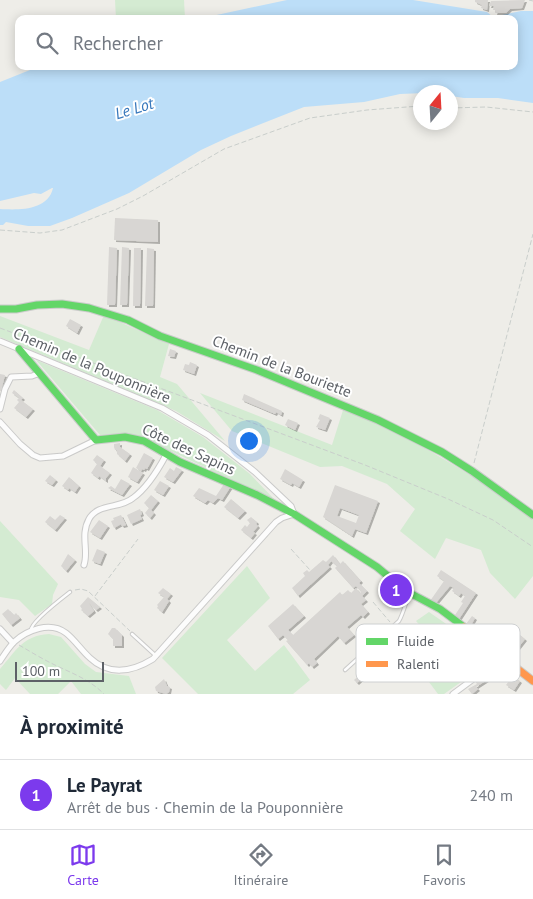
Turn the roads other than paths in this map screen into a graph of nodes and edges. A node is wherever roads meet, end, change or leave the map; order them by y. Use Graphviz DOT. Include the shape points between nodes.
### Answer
graph roads {
  1 [pos="0,309"];
  2 [pos="0,341"];
  3 [pos="19,349"];
  4 [pos="40,373"];
  5 [pos="0,408"];
  6 [pos="0,422"];
  7 [pos="96,440"];
  8 [pos="166,455"];
  9 [pos="294,514"];
  10 [pos="533,515"];
  11 [pos="84,565"];
  12 [pos="70,592"];
  13 [pos="411,593"];
  14 [pos="396,624"];
  15 [pos="460,624"];
  16 [pos="0,629"];
  17 [pos="31,630"];
  18 [pos="132,634"];
  19 [pos="14,642"];
  20 [pos="156,656"];
  21 [pos="356,660"];
  22 [pos="0,661"];
  23 [pos="345,670"];
  24 [pos="520,671"];
  25 [pos="533,681"];
  26 [pos="469,682"];
  27 [pos="453,694"];
  1 -- 10 [label="street, Chemin de la Bouriette" via="62,304 128,320 160,336 257,370 370,416 442,452"];
  2 -- 3 [label="street, Chemin de la Pouponnière"];
  3 -- 4 [label="street"];
  3 -- 9 [label="street, Chemin de la Pouponnière" via="162,408 200,431 255,472 291,506"];
  4 -- 5 [label="street" via="11,377"];
  4 -- 7 [label="street"];
  6 -- 7 [label="street" via="20,444 40,458 63,456"];
  7 -- 8 [label="street, Côte des Sapins" via="134,438"];
  8 -- 9 [label="street, Côte des Sapins"];
  8 -- 11 [label="street" via="132,499 100,509 89,518 84,541"];
  9 -- 13 [label="street, Chemin de la Pouponnière" via="377,567"];
  9 -- 20 [label="street" via="276,522"];
  12 -- 17 [label="lane" via="37,619"];
  13 -- 14 [label="lane"];
  13 -- 15 [label="street, Chemin de la Pouponnière"];
  16 -- 19 [label="street"];
  17 -- 19 [label="street"];
  17 -- 20 [label="street" via="58,628 107,669 128,670"];
  18 -- 20 [label="lane"];
  19 -- 22 [label="street"];
  21 -- 23 [label="lane"];
  24 -- 25 [label="street, Chemin de la Pouponnière"];
  26 -- 27 [label="street"];
}
